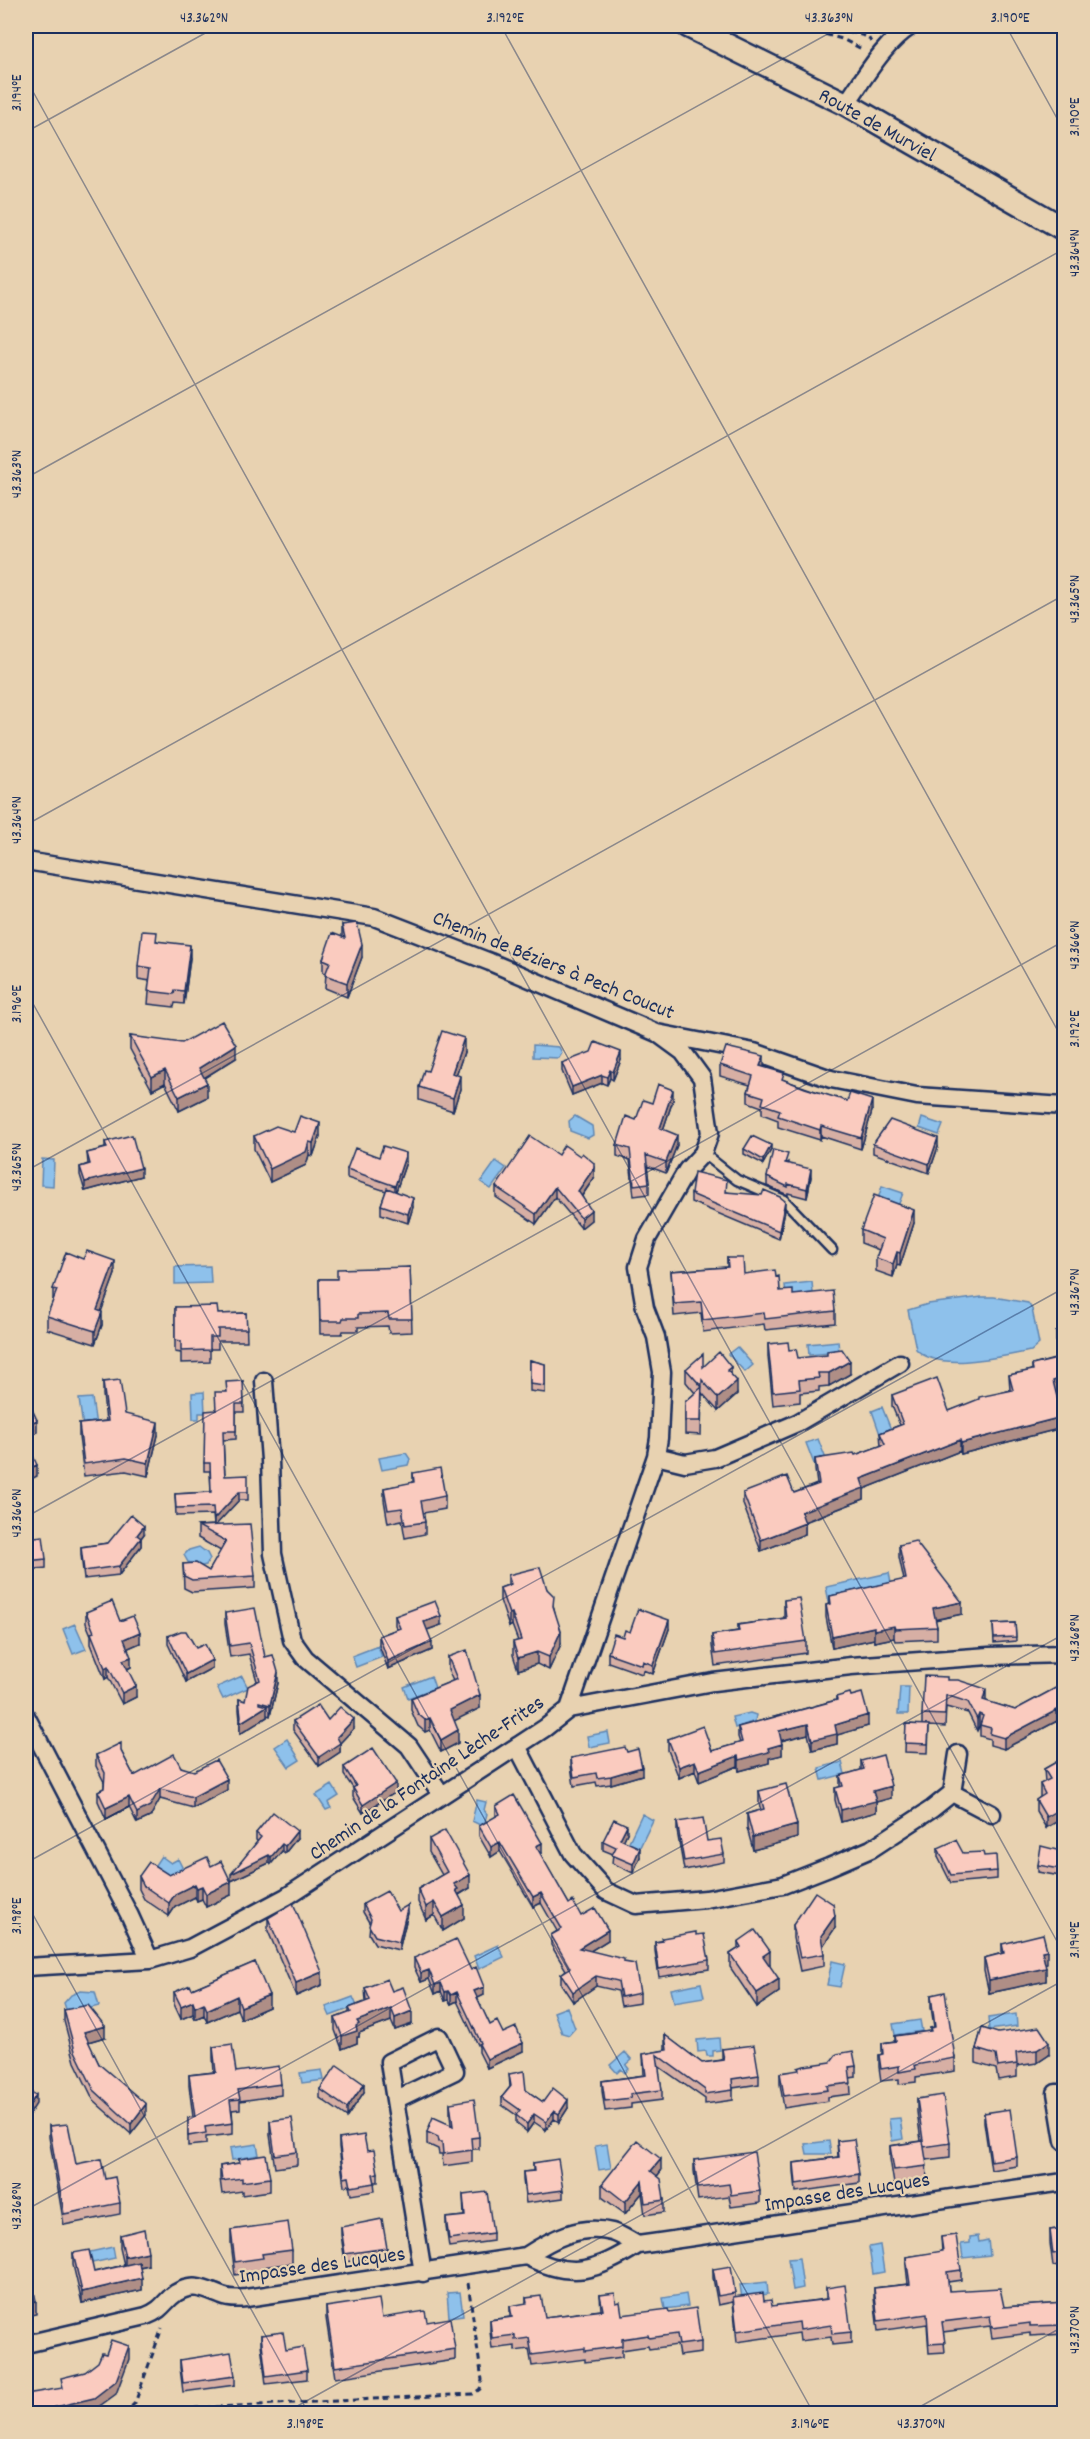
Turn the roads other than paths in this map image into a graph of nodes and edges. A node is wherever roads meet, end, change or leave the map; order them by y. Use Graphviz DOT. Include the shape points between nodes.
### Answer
graph roads {
  1 [pos="688,26"];
  2 [pos="911,26"];
  3 [pos="846,104"];
  4 [pos="1065,229"];
  5 [pos="26,861"];
  6 [pos="657,1033"];
  7 [pos="1065,1106"];
  8 [pos="703,1153"];
  9 [pos="832,1250"];
  10 [pos="900,1363"];
  11 [pos="264,1381"];
  12 [pos="656,1456"];
  13 [pos="1065,1654"];
  14 [pos="569,1709"];
  15 [pos="26,1716"];
  16 [pos="517,1746"];
  17 [pos="958,1754"];
  18 [pos="952,1792"];
  19 [pos="441,1794"];
  20 [pos="992,1815"];
  21 [pos="150,1960"];
  22 [pos="26,1967"];
  23 [pos="1065,2093"];
  24 [pos="394,2100"];
  25 [pos="1065,2141"];
  26 [pos="1065,2182"];
  27 [pos="638,2246"];
  28 [pos="526,2256"];
  29 [pos="423,2273"];
  30 [pos="26,2344"];
  1 -- 3 [label="main road, Route de Murviel"];
  2 -- 3 [label="street" via="879,58"];
  3 -- 4 [label="main road, Route de Murviel"];
  5 -- 6 [label="street, Chemin de Béziers à Pech Coucut" via="374,917"];
  6 -- 7 [label="street, Chemin de Béziers à Pech Coucut" via="754,1052 831,1079 917,1096"];
  6 -- 8 [label="street, Chemin de la Fontaine Lèche-Frites" via="683,1052 702,1078 710,1133"];
  8 -- 9 [label="lane" via="737,1180 784,1200"];
  8 -- 12 [label="street, Chemin de la Fontaine Lèche-Frites" via="687,1170 647,1239 638,1267 662,1372"];
  10 -- 12 [label="street" via="797,1423 715,1458 685,1463"];
  11 -- 19 [label="street" via="273,1554 292,1640 304,1658 408,1746"];
  12 -- 14 [label="street, Chemin de la Fontaine Lèche-Frites"];
  13 -- 14 [label="street" via="989,1656 713,1682"];
  14 -- 16 [label="street, Chemin de la Fontaine Lèche-Frites"];
  15 -- 21 [label="street"];
  16 -- 18 [label="street" via="573,1854 606,1891 636,1905 706,1899 783,1885 871,1848"];
  16 -- 19 [label="street, Chemin de la Fontaine Lèche-Frites"];
  17 -- 18 [label="street"];
  18 -- 20 [label="street"];
  19 -- 21 [label="street, Chemin de la Fontaine Lèche-Frites" via="286,1897 190,1948"];
  21 -- 22 [label="street, Chemin de la Fontaine Lèche-Frites"];
  23 -- 25 [label="street" via="1056,2093"];
  24 -- 29 [label="street, Impasse des Lucques"];
  26 -- 27 [label="street, Impasse des Lucques"];
  27 -- 28 [label="street, Impasse des Lucques" via="609,2263 568,2271 547,2267"];
  27 -- 28 [label="street, Impasse des Lucques" via="613,2232 580,2230 550,2241"];
  28 -- 29 [label="street, Impasse des Lucques"];
  29 -- 30 [label="street, Impasse des Lucques" via="246,2298 222,2296 197,2286 176,2293 159,2311 140,2318"];
}
